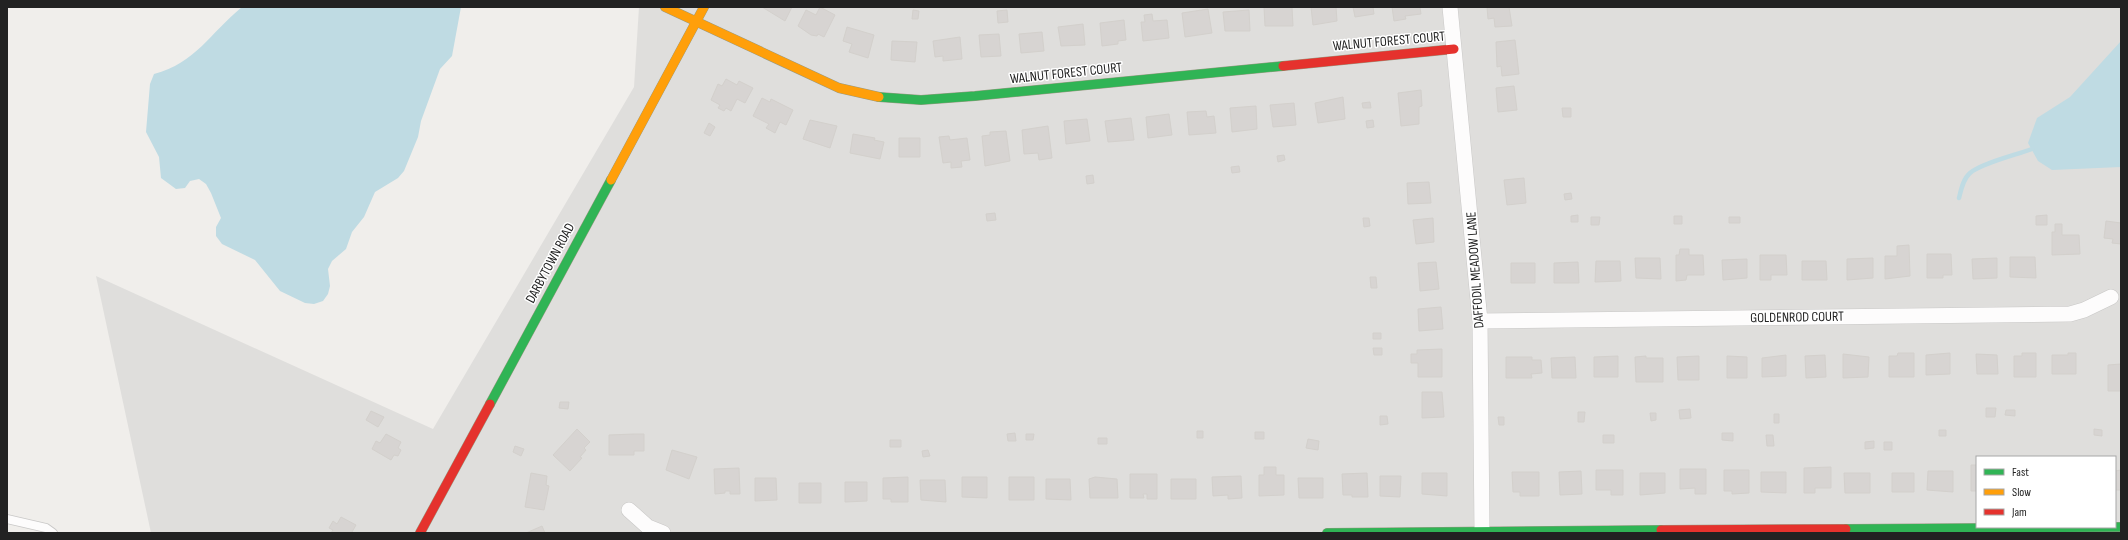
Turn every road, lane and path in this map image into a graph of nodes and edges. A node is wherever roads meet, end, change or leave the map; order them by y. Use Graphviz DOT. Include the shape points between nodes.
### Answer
graph roads {
  1 [pos="665,7"];
  2 [pos="704,7"];
  3 [pos="1450,7"];
  4 [pos="696,22"];
  5 [pos="1454,49"];
  6 [pos="2111,296"];
  7 [pos="1480,321"];
  8 [pos="629,510"];
  9 [pos="7,519"];
  10 [pos="1993,528"];
  11 [pos="1482,532"];
  12 [pos="53,533"];
  13 [pos="420,533"];
  14 [pos="663,533"];
  15 [pos="1327,533"];
  1 -- 4 [label="street, WALNUT FOREST COURT"];
  2 -- 4 [label="street, DARBYTOWN ROAD"];
  3 -- 5 [label="street, DAFFODIL MEADOW LANE"];
  4 -- 5 [label="street, WALNUT FOREST COURT" via="839,88 895,99 920,100"];
  4 -- 13 [label="street, DARBYTOWN ROAD"];
  5 -- 7 [label="street, DAFFODIL MEADOW LANE"];
  6 -- 7 [label="street, GOLDENROD COURT" via="2070,314"];
  7 -- 11 [label="street, DAFFODIL MEADOW LANE"];
  8 -- 14 [label="street" via="648,527"];
  9 -- 12 [label="lane" via="46,528"];
  10 -- 11 [label="street"];
  11 -- 15 [label="street"];
}
